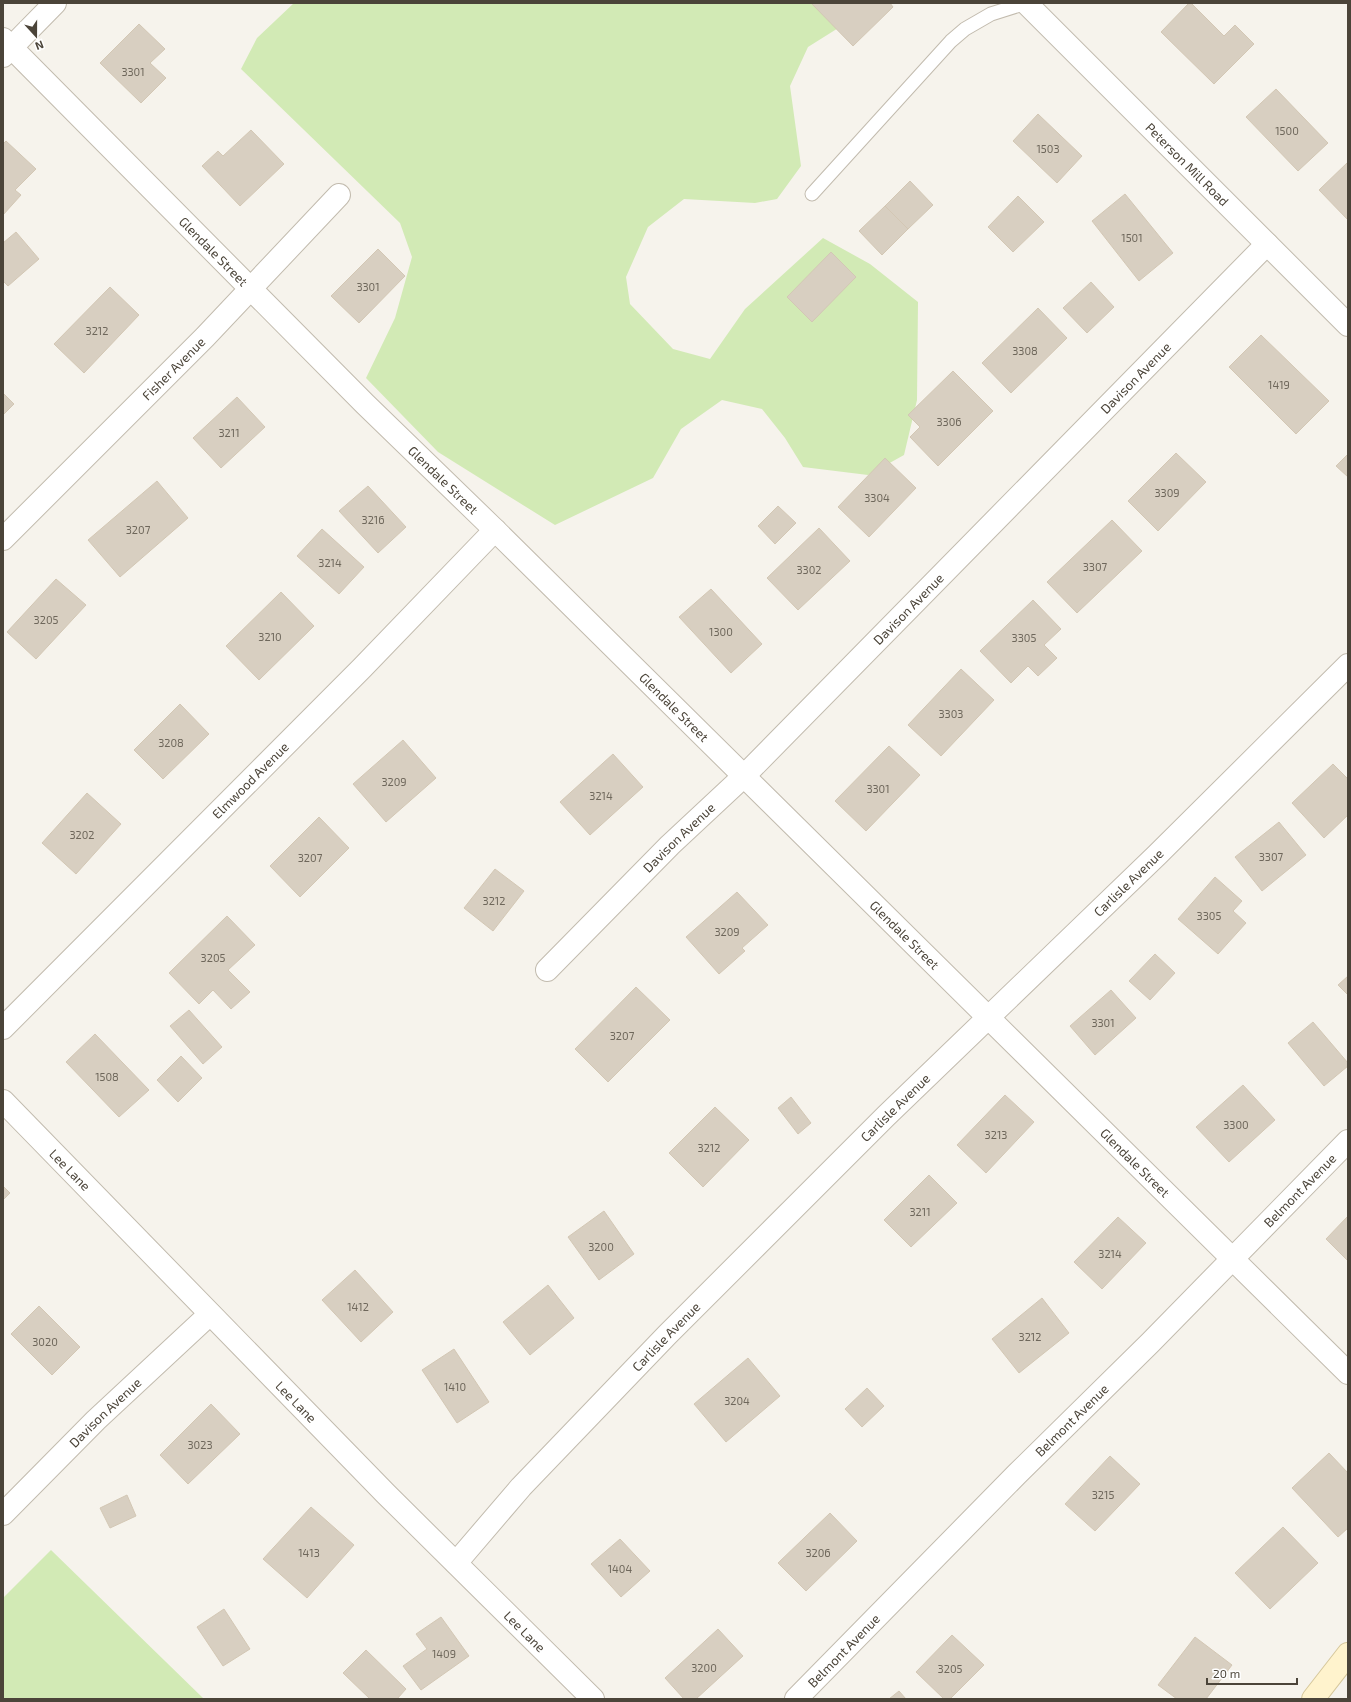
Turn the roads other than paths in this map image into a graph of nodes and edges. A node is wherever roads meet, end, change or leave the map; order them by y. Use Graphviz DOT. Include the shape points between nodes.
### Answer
graph roads {
  1 [pos="55,3"];
  2 [pos="1026,3"];
  3 [pos="6,47"];
  4 [pos="339,194"];
  5 [pos="812,194"];
  6 [pos="1267,244"];
  7 [pos="251,288"];
  8 [pos="1348,325"];
  9 [pos="495,530"];
  10 [pos="3,540"];
  11 [pos="1348,665"];
  12 [pos="744,776"];
  13 [pos="547,970"];
  14 [pos="989,1017"];
  15 [pos="3,1028"];
  16 [pos="3,1101"];
  17 [pos="1348,1141"];
  18 [pos="1232,1259"];
  19 [pos="210,1314"];
  20 [pos="1348,1373"];
  21 [pos="3,1514"];
  22 [pos="456,1563"];
  23 [pos="1345,1663"];
  24 [pos="593,1699"];
  25 [pos="796,1699"];
  26 [pos="1313,1699"];
  1 -- 3 [label="street"];
  2 -- 5 [label="lane" via="991,14 965,29 951,41"];
  2 -- 6 [label="street, Peterson Mill Road"];
  3 -- 7 [label="street, Glendale Street"];
  4 -- 7 [label="street, Fisher Avenue"];
  6 -- 8 [label="street, Peterson Mill Road"];
  6 -- 12 [label="street, Davison Avenue"];
  7 -- 9 [label="street, Glendale Street" via="365,404"];
  7 -- 10 [label="street, Fisher Avenue"];
  9 -- 12 [label="street, Glendale Street"];
  9 -- 15 [label="street, Elmwood Avenue" via="362,668"];
  11 -- 14 [label="street, Carlisle Avenue"];
  12 -- 13 [label="street, Davison Avenue" via="670,845"];
  12 -- 14 [label="street, Glendale Street"];
  14 -- 18 [label="street, Glendale Street"];
  14 -- 22 [label="street, Carlisle Avenue" via="667,1335 521,1487"];
  16 -- 19 [label="street, Lee Lane"];
  17 -- 18 [label="street, Belmont Avenue"];
  18 -- 20 [label="street, Glendale Street"];
  18 -- 25 [label="street, Belmont Avenue"];
  19 -- 21 [label="street, Davison Avenue" via="96,1420"];
  19 -- 22 [label="street, Lee Lane"];
  22 -- 24 [label="street, Lee Lane"];
  23 -- 26 [label="street"];
}
